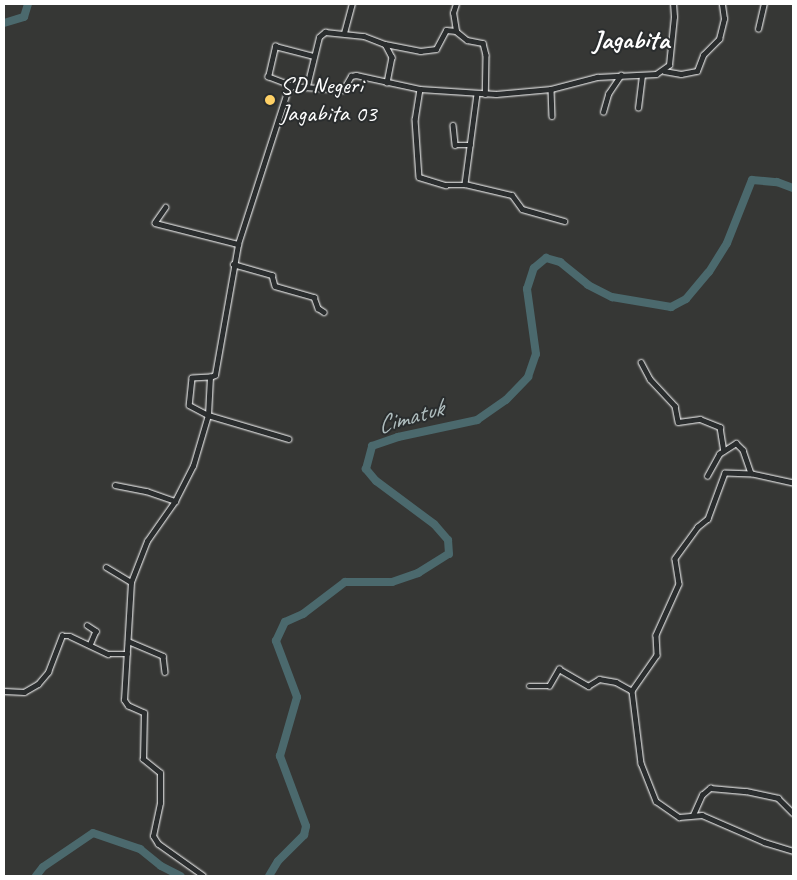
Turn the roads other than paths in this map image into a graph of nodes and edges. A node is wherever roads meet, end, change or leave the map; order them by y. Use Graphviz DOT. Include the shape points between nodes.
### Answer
graph roads {
  1 [pos="352,4"];
  2 [pos="456,4"];
  3 [pos="673,4"];
  4 [pos="722,4"];
  5 [pos="764,4"];
  6 [pos="758,28"];
  7 [pos="456,31"];
  8 [pos="344,33"];
  9 [pos="386,44"];
  10 [pos="314,56"];
  11 [pos="664,71"];
  12 [pos="621,75"];
  13 [pos="642,76"];
  14 [pos="387,83"];
  15 [pos="292,86"];
  16 [pos="307,86"];
  17 [pos="420,89"];
  18 [pos="552,89"];
  19 [pos="477,94"];
  20 [pos="485,94"];
  21 [pos="638,108"];
  22 [pos="603,112"];
  23 [pos="552,116"];
  24 [pos="453,125"];
  25 [pos="471,145"];
  26 [pos="466,185"];
  27 [pos="166,207"];
  28 [pos="564,221"];
  29 [pos="238,244"];
  30 [pos="234,264"];
  31 [pos="324,312"];
  32 [pos="641,362"];
  33 [pos="210,377"];
  34 [pos="208,415"];
  35 [pos="289,439"];
  36 [pos="724,451"];
  37 [pos="752,474"];
  38 [pos="707,476"];
  39 [pos="793,483"];
  40 [pos="115,485"];
  41 [pos="175,501"];
  42 [pos="106,567"];
  43 [pos="132,582"];
  44 [pos="87,625"];
  45 [pos="128,641"];
  46 [pos="90,645"];
  47 [pos="128,654"];
  48 [pos="165,672"];
  49 [pos="529,686"];
  50 [pos="4,691"];
  51 [pos="632,691"];
  52 [pos="793,814"];
  53 [pos="692,817"];
  54 [pos="793,851"];
  55 [pos="203,876"];
  1 -- 8 [label="street"];
  2 -- 7 [label="street" via="453,13"];
  3 -- 11 [label="street" via="669,65"];
  4 -- 11 [label="street" via="724,19 719,38 704,55 698,71 682,74"];
  5 -- 6 [label="street"];
  7 -- 9 [label="street" via="446,30 436,49 420,51"];
  7 -- 20 [label="street" via="466,40 483,43 486,55"];
  8 -- 9 [label="street"];
  8 -- 10 [label="street" via="321,34"];
  9 -- 14 [label="street" via="392,57"];
  10 -- 15 [label="street" via="275,46 268,77"];
  10 -- 16 [label="street"];
  11 -- 13 [label="street"];
  12 -- 13 [label="street"];
  12 -- 18 [label="street" via="597,77"];
  12 -- 22 [label="street" via="608,94"];
  13 -- 21 [label="street"];
  14 -- 16 [label="street" via="356,75 351,76 343,90"];
  14 -- 17 [label="street"];
  15 -- 16 [label="street"];
  15 -- 29 [label="street" via="286,92"];
  17 -- 19 [label="street"];
  17 -- 26 [label="street" via="415,118 419,177 446,185"];
  18 -- 20 [label="street"];
  18 -- 23 [label="street"];
  19 -- 20 [label="street"];
  19 -- 25 [label="street"];
  24 -- 25 [label="street" via="455,145"];
  25 -- 26 [label="street"];
  26 -- 28 [label="street" via="512,195 522,209"];
  27 -- 29 [label="street" via="155,223"];
  29 -- 30 [label="street"];
  30 -- 31 [label="street" via="272,275 275,286 314,298 318,308"];
  30 -- 33 [label="street" via="215,374"];
  32 -- 36 [label="street" via="650,379 675,406 678,422 700,418 720,427"];
  33 -- 34 [label="street"];
  33 -- 34 [label="street" via="192,378 187,402"];
  34 -- 35 [label="street"];
  34 -- 41 [label="street" via="193,466"];
  36 -- 37 [label="street" via="734,443 740,445"];
  36 -- 38 [label="street"];
  37 -- 39 [label="street"];
  37 -- 51 [label="street" via="725,473 708,520 698,527 675,559 679,584 656,635 657,655"];
  40 -- 41 [label="street"];
  41 -- 43 [label="street" via="146,541"];
  42 -- 43 [label="street"];
  43 -- 45 [label="street"];
  44 -- 46 [label="street" via="96,630"];
  45 -- 47 [label="street"];
  45 -- 48 [label="street" via="163,656"];
  46 -- 47 [label="street" via="108,654"];
  46 -- 50 [label="street" via="62,636 48,672 38,684 24,692"];
  47 -- 55 [label="street" via="125,703 144,713 144,759 158,770 162,783 154,838"];
  49 -- 51 [label="street" via="549,686 559,669 588,686 599,679 615,681"];
  51 -- 53 [label="street" via="641,763 650,790 656,802 668,811"];
  52 -- 53 [label="street" via="778,798 746,790 710,788 702,795"];
  53 -- 54 [label="street" via="702,815"];
}
